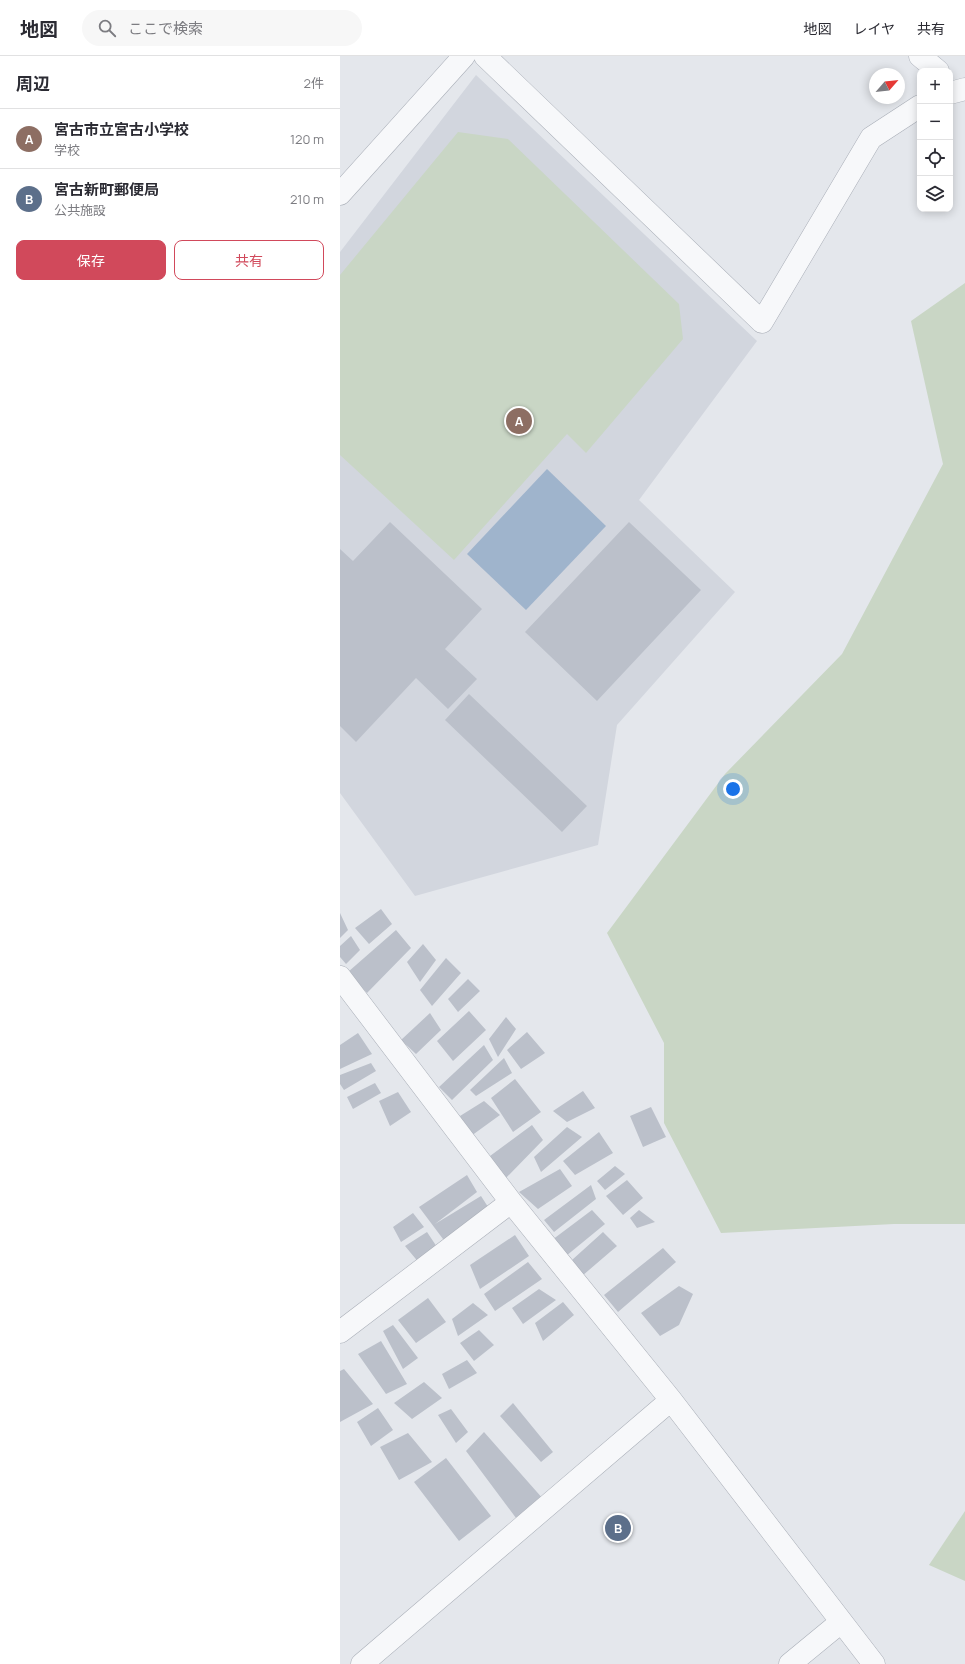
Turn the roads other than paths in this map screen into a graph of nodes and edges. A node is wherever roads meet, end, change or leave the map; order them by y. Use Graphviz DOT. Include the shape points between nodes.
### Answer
graph roads {
  1 [pos="464,56"];
  2 [pos="485,56"];
  3 [pos="920,56"];
  4 [pos="934,68"];
  5 [pos="917,108"];
  6 [pos="340,194"];
  7 [pos="341,980"];
  8 [pos="511,1202"];
  9 [pos="340,1332"];
  10 [pos="671,1400"];
  11 [pos="841,1622"];
  12 [pos="362,1664"];
  13 [pos="790,1664"];
  14 [pos="874,1664"];
  1 -- 6 [label="street"];
  2 -- 5 [label="street" via="762,322 871,138"];
  3 -- 4 [label="street"];
  7 -- 8 [label="street"];
  8 -- 9 [label="street"];
  8 -- 10 [label="street"];
  10 -- 11 [label="street"];
  10 -- 12 [label="street"];
  11 -- 13 [label="street"];
  11 -- 14 [label="street"];
}
